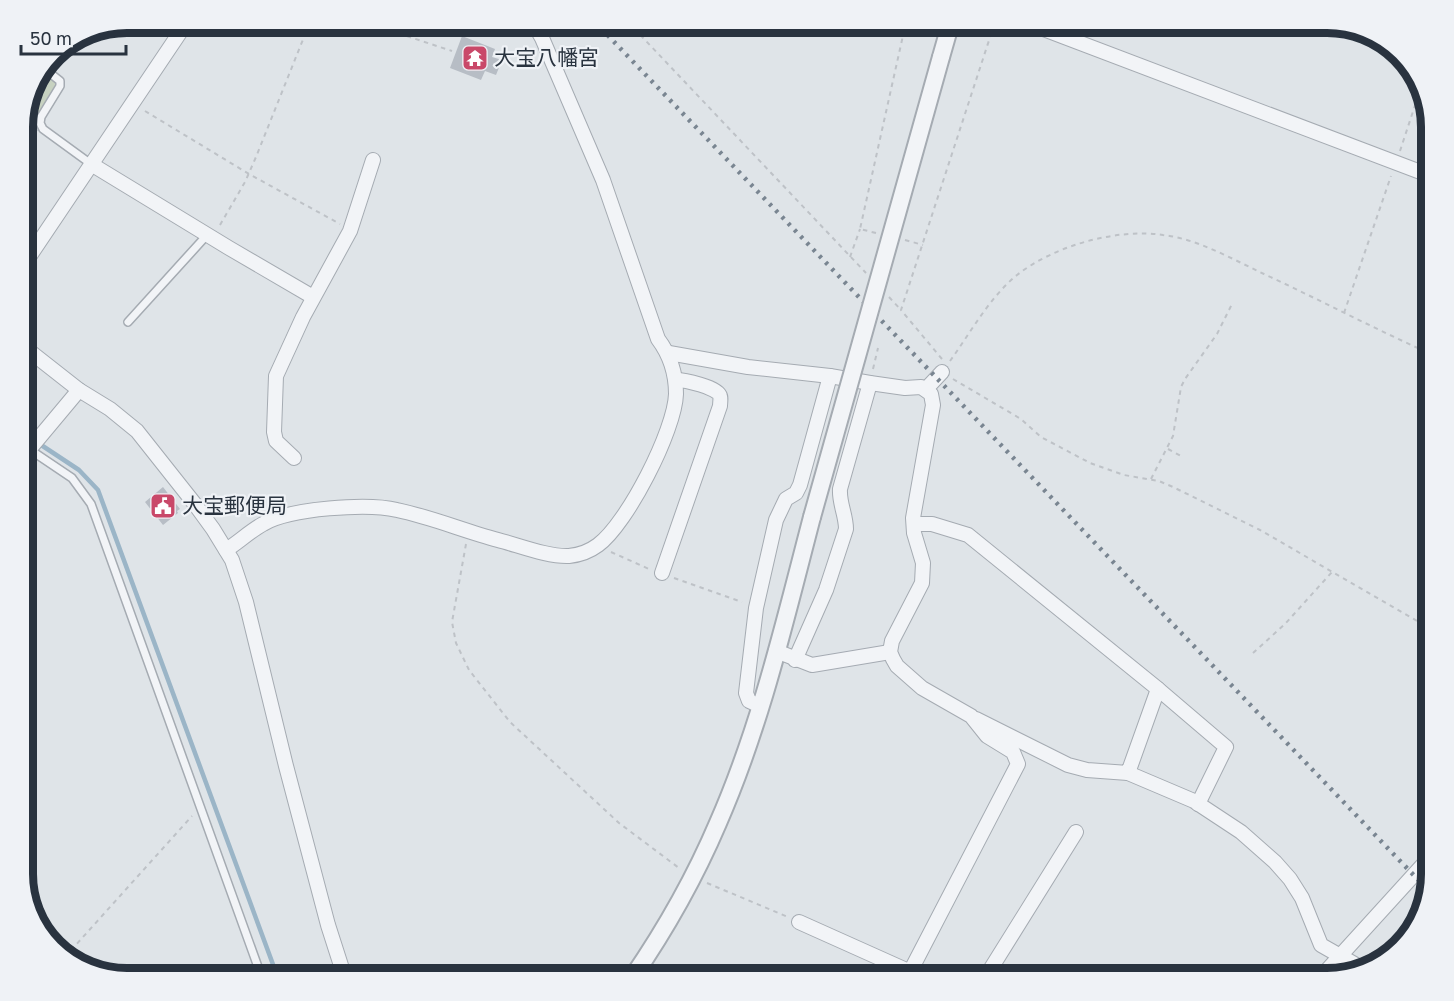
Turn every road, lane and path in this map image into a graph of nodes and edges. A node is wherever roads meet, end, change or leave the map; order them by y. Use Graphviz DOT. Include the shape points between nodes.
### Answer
graph roads {
  1 [pos="180,33"];
  2 [pos="306,33"];
  3 [pos="397,33"];
  4 [pos="539,33"];
  5 [pos="638,33"];
  6 [pos="904,33"];
  7 [pos="948,33"];
  8 [pos="991,33"];
  9 [pos="1054,33"];
  10 [pos="452,51"];
  11 [pos="50,73"];
  12 [pos="1417,99"];
  13 [pos="132,103"];
  14 [pos="373,160"];
  15 [pos="1396,162"];
  16 [pos="91,164"];
  17 [pos="1421,172"];
  18 [pos="249,174"];
  19 [pos="350,229"];
  20 [pos="860,229"];
  21 [pos="881,234"];
  22 [pos="209,237"];
  23 [pos="902,240"];
  24 [pos="923,245"];
  25 [pos="33,251"];
  26 [pos="850,257"];
  27 [pos="872,279"];
  28 [pos="886,295"];
  29 [pos="313,297"];
  30 [pos="1233,302"];
  31 [pos="901,310"];
  32 [pos="1344,313"];
  33 [pos="128,322"];
  34 [pos="878,348"];
  35 [pos="1421,349"];
  36 [pos="669,353"];
  37 [pos="33,354"];
  38 [pos="942,372"];
  39 [pos="830,376"];
  40 [pos="676,380"];
  41 [pos="870,383"];
  42 [pos="926,388"];
  43 [pos="79,390"];
  44 [pos="33,443"];
  45 [pos="1167,449"];
  46 [pos="33,454"];
  47 [pos="1181,456"];
  48 [pos="294,458"];
  49 [pos="1151,479"];
  50 [pos="914,524"];
  51 [pos="468,532"];
  52 [pos="600,544"];
  53 [pos="226,550"];
  54 [pos="1332,572"];
  55 [pos="662,573"];
  56 [pos="756,608"];
  57 [pos="1421,623"];
  58 [pos="776,651"];
  59 [pos="890,652"];
  60 [pos="1253,653"];
  61 [pos="795,660"];
  62 [pos="1158,688"];
  63 [pos="760,706"];
  64 [pos="971,716"];
  65 [pos="1028,745"];
  66 [pos="1018,764"];
  67 [pos="1128,773"];
  68 [pos="1198,804"];
  69 [pos="200,807"];
  70 [pos="1076,832"];
  71 [pos="1421,867"];
  72 [pos="692,877"];
  73 [pos="800,922"];
  74 [pos="71,949"];
  75 [pos="1340,955"];
  76 [pos="1355,964"];
  77 [pos="258,968"];
  78 [pos="342,968"];
  79 [pos="638,968"];
  80 [pos="901,968"];
  81 [pos="912,968"];
  82 [pos="991,968"];
  83 [pos="1329,968"];
  1 -- 13 [label="street"];
  2 -- 18 [label="path"];
  3 -- 10 [label="path"];
  4 -- 36 [label="street" via="603,180 658,339"];
  5 -- 26 [label="path"];
  6 -- 20 [label="path"];
  7 -- 58 [label="street, bridge"];
  8 -- 24 [label="path"];
  9 -- 15 [label="street"];
  11 -- 16 [label="lane" via="60,81 60,86 40,123"];
  12 -- 15 [label="path"];
  13 -- 16 [label="street"];
  13 -- 18 [label="path"];
  14 -- 19 [label="street"];
  15 -- 17 [label="street"];
  15 -- 32 [label="path"];
  16 -- 22 [label="street"];
  16 -- 25 [label="street"];
  18 -- 19 [label="path"];
  18 -- 22 [label="path"];
  19 -- 29 [label="street"];
  20 -- 21 [label="path"];
  20 -- 26 [label="path"];
  22 -- 29 [label="street"];
  22 -- 33 [label="lane"];
  23 -- 24 [label="path"];
  24 -- 31 [label="path"];
  26 -- 27 [label="path"];
  28 -- 31 [label="path"];
  29 -- 48 [label="street" via="276,376 274,432 276,441"];
  30 -- 45 [label="path" via="1217,334 1181,387"];
  31 -- 32 [label="path" via="946,366 1000,293 1035,263 1099,239 1147,234 1177,238 1222,254"];
  32 -- 35 [label="path"];
  34 -- 41 [label="path"];
  36 -- 39 [label="street"];
  36 -- 40 [label="street"];
  37 -- 43 [label="street"];
  38 -- 42 [label="street"];
  38 -- 49 [label="path" via="1021,419 1063,450 1105,470"];
  39 -- 41 [label="street"];
  39 -- 56 [label="street" via="800,485 786,499 776,520"];
  40 -- 52 [label="street" via="673,414 656,459 629,506"];
  40 -- 55 [label="street" via="693,382 721,397"];
  41 -- 42 [label="street"];
  41 -- 61 [label="street" via="840,489 846,529 826,590"];
  42 -- 50 [label="street" via="933,405"];
  43 -- 44 [label="street"];
  43 -- 53 [label="street" via="137,431"];
  45 -- 47 [label="path"];
  45 -- 49 [label="path"];
  46 -- 69 [label="lane" via="72,478 91,504"];
  49 -- 54 [label="path" via="1229,514"];
  50 -- 59 [label="street" via="923,563 922,583 892,640"];
  50 -- 62 [label="street" via="932,524 968,535"];
  51 -- 52 [label="street" via="560,555 582,553"];
  51 -- 53 [label="street" via="396,510 330,509 296,513 265,523"];
  51 -- 72 [label="path" via="452,622 456,643 469,669 510,722 619,823"];
  52 -- 55 [label="path"];
  53 -- 78 [label="street" via="246,602"];
  54 -- 57 [label="path"];
  54 -- 60 [label="path"];
  55 -- 56 [label="path"];
  56 -- 63 [label="street" via="746,693 749,701"];
  58 -- 61 [label="street"];
  58 -- 63 [label="street"];
  59 -- 61 [label="street" via="812,664"];
  59 -- 64 [label="street" via="897,666 922,688"];
  62 -- 67 [label="street"];
  62 -- 68 [label="street" via="1226,747"];
  63 -- 72 [label="street" via="723,812"];
  64 -- 65 [label="street"];
  64 -- 66 [label="street" via="987,736 1013,752"];
  65 -- 66 [label="street"];
  65 -- 67 [label="street" via="1068,765"];
  66 -- 81 [label="street"];
  67 -- 68 [label="street"];
  68 -- 75 [label="street" via="1241,832 1275,862 1302,898 1321,945"];
  69 -- 74 [label="path"];
  69 -- 77 [label="lane"];
  70 -- 82 [label="street"];
  71 -- 75 [label="street"];
  72 -- 73 [label="path"];
  72 -- 79 [label="street"];
  73 -- 80 [label="street"];
  75 -- 76 [label="street"];
  75 -- 83 [label="street"];
}
